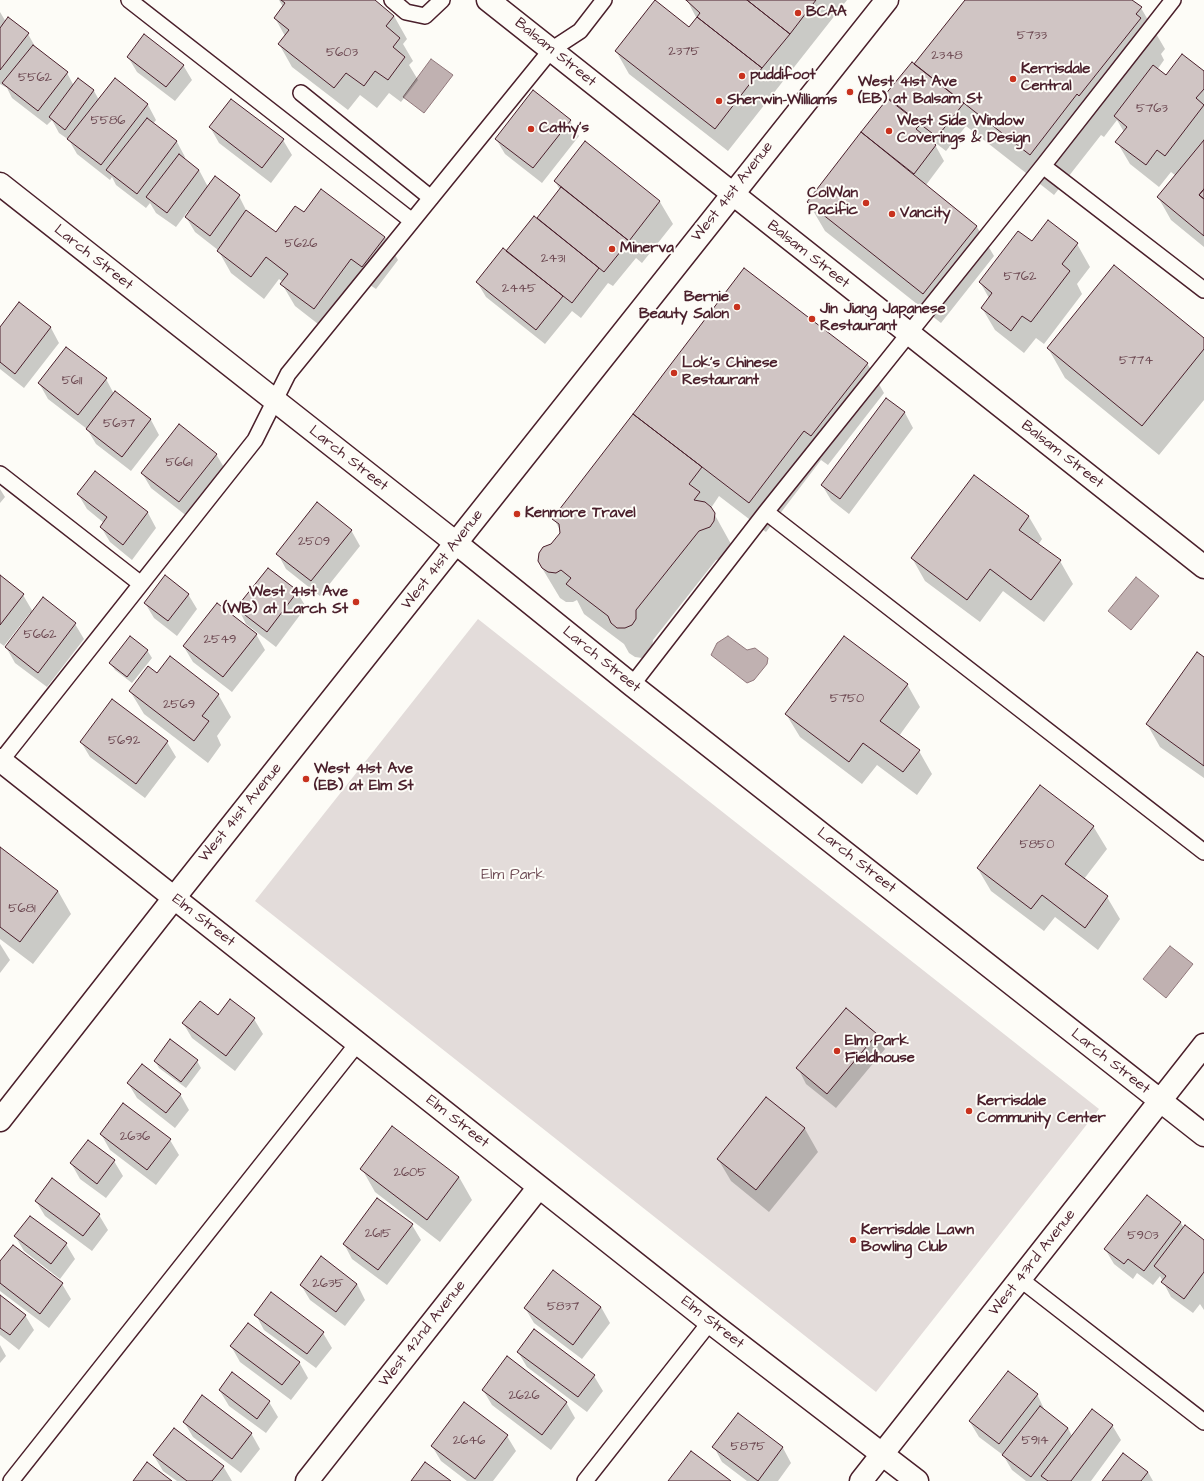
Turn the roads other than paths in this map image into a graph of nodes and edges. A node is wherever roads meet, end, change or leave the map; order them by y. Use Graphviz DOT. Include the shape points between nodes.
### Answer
graph roads {
  1 [pos="129,0"];
  2 [pos="392,0"];
  3 [pos="442,0"];
  4 [pos="488,0"];
  5 [pos="604,0"];
  6 [pos="887,0"];
  7 [pos="1173,0"];
  8 [pos="551,50"];
  9 [pos="301,93"];
  10 [pos="1043,166"];
  11 [pos="0,184"];
  12 [pos="732,194"];
  13 [pos="431,198"];
  14 [pos="412,222"];
  15 [pos="1204,290"];
  16 [pos="908,333"];
  17 [pos="275,401"];
  18 [pos="0,474"];
  19 [pos="766,512"];
  20 [pos="456,544"];
  21 [pos="1204,567"];
  22 [pos="140,584"];
  23 [pos="632,685"];
  24 [pos="0,761"];
  25 [pos="1204,852"];
  26 [pos="174,898"];
  27 [pos="357,1044"];
  28 [pos="1204,1045"];
  29 [pos="1160,1100"];
  30 [pos="0,1120"];
  31 [pos="1204,1135"];
  32 [pos="539,1187"];
  33 [pos="1020,1280"];
  34 [pos="710,1322"];
  35 [pos="1204,1422"];
  36 [pos="883,1454"];
  37 [pos="11,1481"];
  38 [pos="307,1481"];
  39 [pos="585,1481"];
  40 [pos="861,1481"];
  41 [pos="917,1481"];
  1 -- 14 [label="lane"];
  2 -- 3 [label="lane" via="406,12 425,16"];
  4 -- 8 [label="street, Balsam Street"];
  5 -- 8 [label="lane" via="580,31"];
  6 -- 12 [label="street, West 41st Avenue"];
  7 -- 10 [label="lane"];
  8 -- 12 [label="street, Balsam Street"];
  8 -- 13 [label="lane"];
  9 -- 13 [label="lane"];
  10 -- 15 [label="lane"];
  10 -- 16 [label="lane"];
  11 -- 17 [label="street, Larch Street"];
  12 -- 16 [label="street, Balsam Street"];
  12 -- 20 [label="street, West 41st Avenue"];
  13 -- 14 [label="lane"];
  14 -- 17 [label="lane" via="288,374"];
  16 -- 19 [label="lane"];
  16 -- 21 [label="street, Balsam Street"];
  17 -- 20 [label="street, Larch Street"];
  17 -- 22 [label="lane" via="255,440"];
  18 -- 22 [label="lane"];
  19 -- 23 [label="lane"];
  19 -- 25 [label="lane"];
  20 -- 23 [label="street, Larch Street"];
  20 -- 26 [label="street, West 41st Avenue"];
  22 -- 24 [label="lane"];
  23 -- 29 [label="street, Larch Street"];
  24 -- 26 [label="street, Elm Street"];
  26 -- 27 [label="street, Elm Street"];
  26 -- 30 [label="street, West 41st Avenue"];
  27 -- 32 [label="street, Elm Street"];
  27 -- 37 [label="lane"];
  28 -- 29 [label="street, West 43rd Avenue"];
  29 -- 31 [label="street, Larch Street"];
  29 -- 33 [label="street, West 43rd Avenue"];
  32 -- 34 [label="street, Elm Street"];
  32 -- 38 [label="street, West 42nd Avenue"];
  33 -- 35 [label="lane"];
  33 -- 36 [label="street, West 43rd Avenue"];
  34 -- 36 [label="street, Elm Street"];
  34 -- 39 [label="lane"];
  36 -- 40 [label="street, West 43rd Avenue"];
  36 -- 41 [label="street, Elm Street"];
}
